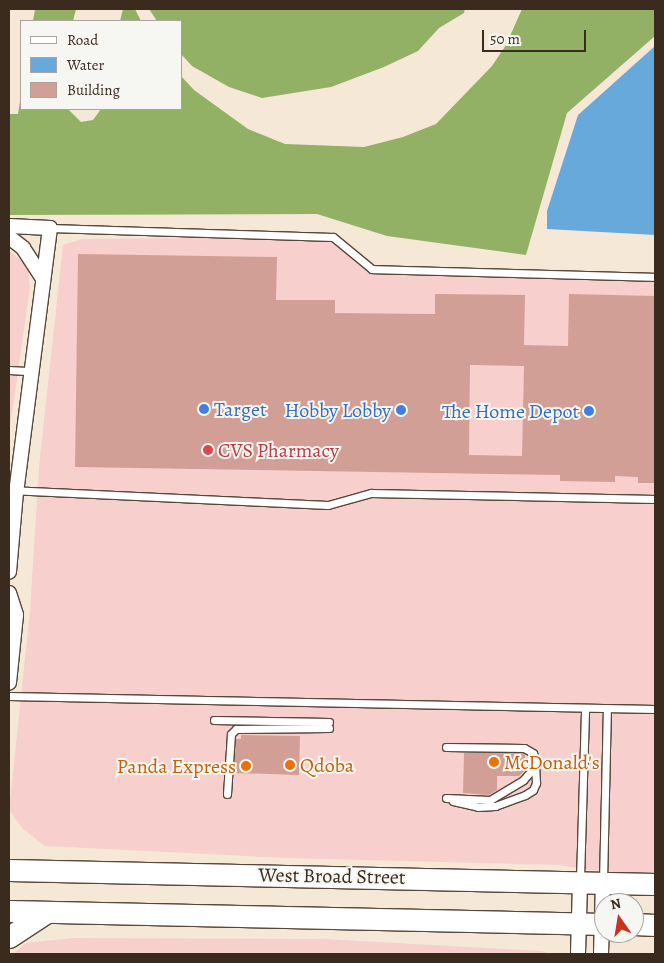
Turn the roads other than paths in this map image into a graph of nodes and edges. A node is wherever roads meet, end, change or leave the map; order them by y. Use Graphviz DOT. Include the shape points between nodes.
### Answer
graph roads {
  1 [pos="9,226"];
  2 [pos="50,228"];
  3 [pos="9,237"];
  4 [pos="655,277"];
  5 [pos="43,279"];
  6 [pos="9,370"];
  7 [pos="32,372"];
  8 [pos="12,491"];
  9 [pos="655,499"];
  10 [pos="9,572"];
  11 [pos="9,593"];
  12 [pos="9,683"];
  13 [pos="9,696"];
  14 [pos="585,708"];
  15 [pos="607,708"];
  16 [pos="655,709"];
  17 [pos="214,720"];
  18 [pos="446,747"];
  19 [pos="535,760"];
  20 [pos="227,794"];
  21 [pos="9,870"];
  22 [pos="580,881"];
  23 [pos="603,882"];
  24 [pos="655,884"];
  25 [pos="603,893"];
  26 [pos="9,911"];
  27 [pos="47,912"];
  28 [pos="579,923"];
  29 [pos="594,924"];
  30 [pos="9,937"];
  31 [pos="578,954"];
  1 -- 2 [label="street"];
  2 -- 4 [label="lane" via="333,237 372,269"];
  2 -- 5 [label="street"];
  3 -- 5 [label="street" via="23,248"];
  5 -- 7 [label="street"];
  6 -- 7 [label="lane"];
  7 -- 8 [label="street"];
  8 -- 9 [label="lane" via="328,505 371,494"];
  8 -- 10 [label="street"];
  11 -- 12 [label="street" via="16,615"];
  13 -- 14 [label="lane"];
  14 -- 15 [label="lane"];
  14 -- 22 [label="lane"];
  15 -- 16 [label="lane"];
  15 -- 23 [label="lane"];
  17 -- 20 [label="lane" via="329,725 236,729 231,734"];
  18 -- 19 [label="lane" via="524,748 533,753"];
  19 -- 19 [label="lane" via="533,769 522,780 490,800 446,798 478,807 495,806 525,795 536,783"];
  21 -- 22 [label="main road, West Broad Street"];
  22 -- 23 [label="main road, West Broad Street"];
  22 -- 28 [label="street"];
  23 -- 24 [label="main road, West Broad Street"];
  23 -- 25 [label="street"];
  26 -- 27 [label="main road, West Broad Street"];
  27 -- 28 [label="main road, West Broad Street"];
  27 -- 30 [label="main road"];
  28 -- 29 [label="main road, West Broad Street"];
  28 -- 31 [label="street"];
}
